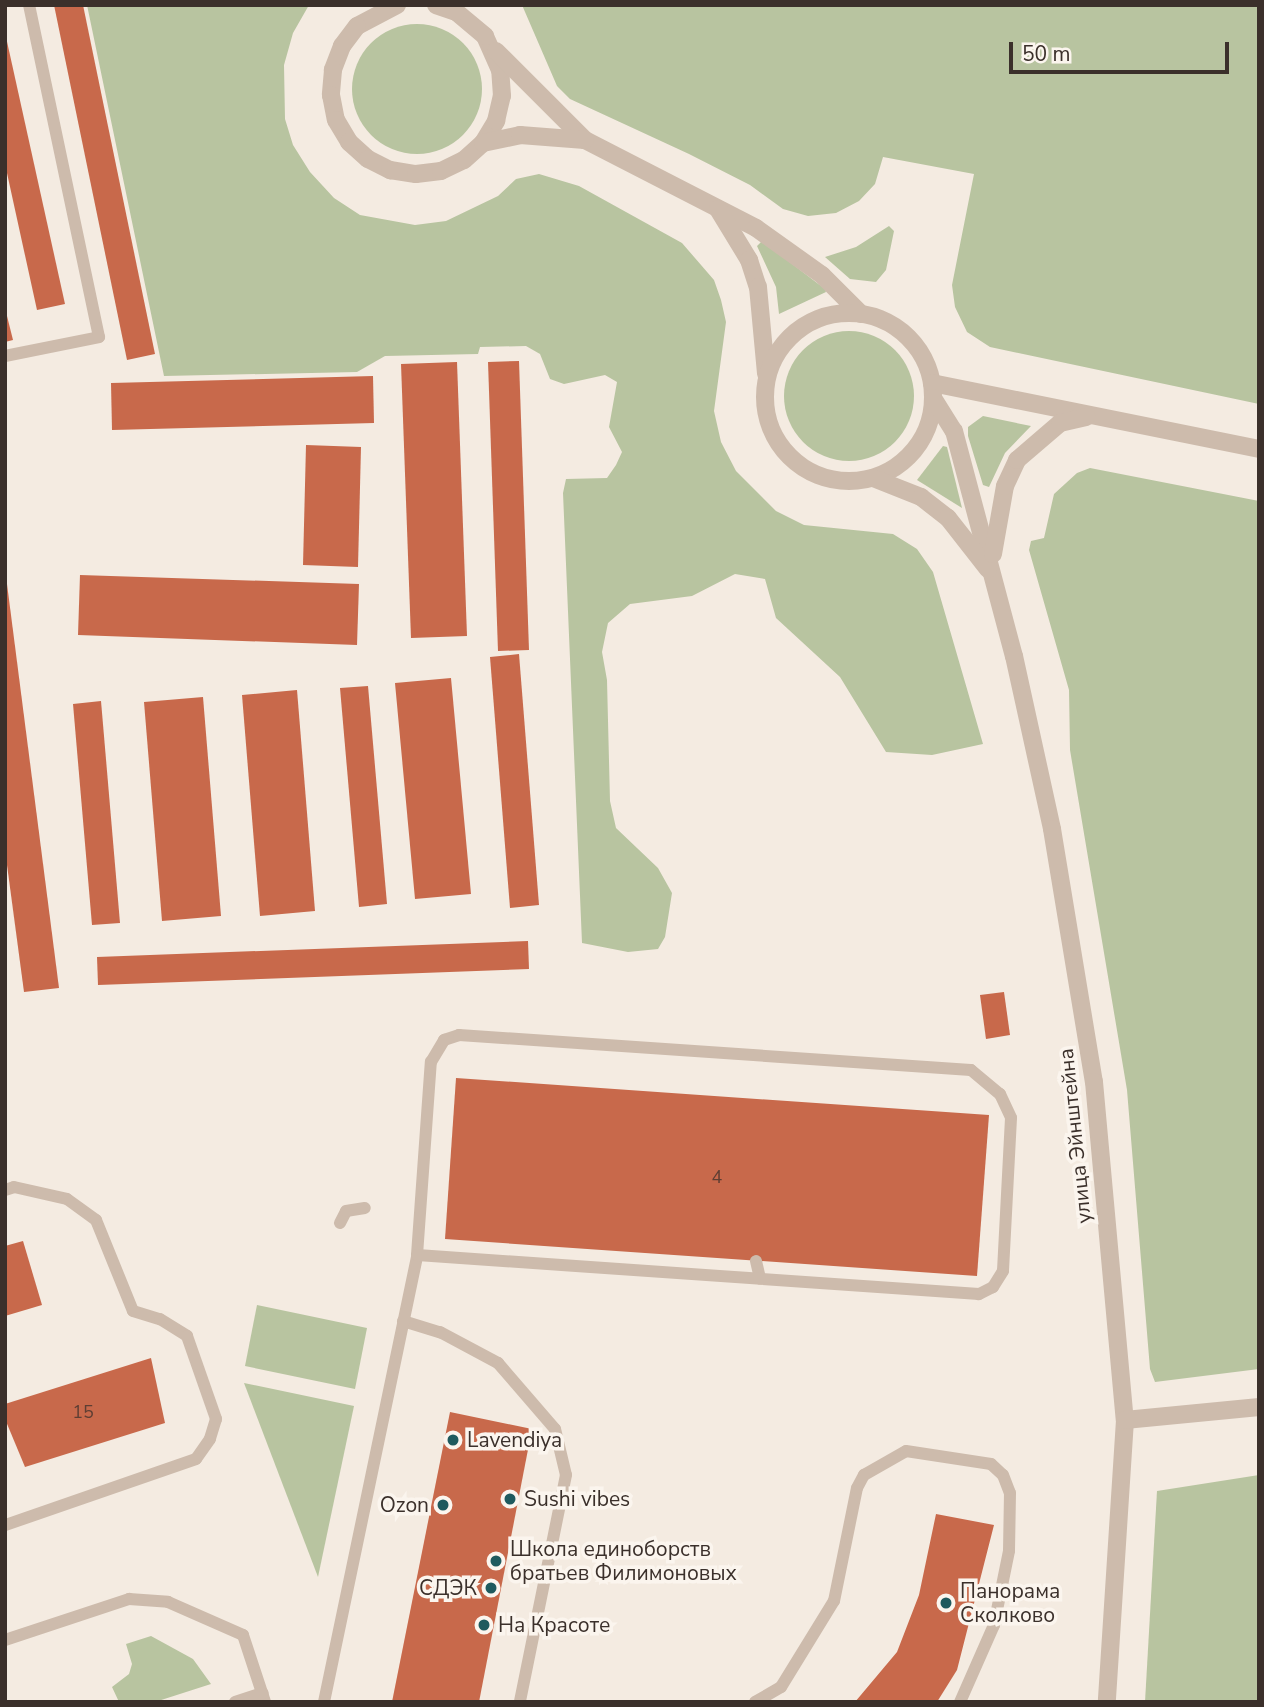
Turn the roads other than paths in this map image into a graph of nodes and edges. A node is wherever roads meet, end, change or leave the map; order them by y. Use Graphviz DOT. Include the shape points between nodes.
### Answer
graph roads {
  1 [pos="29,5"];
  2 [pos="397,5"];
  3 [pos="436,5"];
  4 [pos="470,5"];
  5 [pos="381,8"];
  6 [pos="477,28"];
  7 [pos="491,45"];
  8 [pos="584,140"];
  9 [pos="482,143"];
  10 [pos="716,206"];
  11 [pos="861,314"];
  12 [pos="5,356"];
  13 [pos="766,385"];
  14 [pos="932,391"];
  15 [pos="1095,415"];
  16 [pos="1259,449"];
  17 [pos="873,478"];
  18 [pos="992,575"];
  19 [pos="5,1190"];
  20 [pos="365,1208"];
  21 [pos="340,1223"];
  22 [pos="417,1255"];
  23 [pos="756,1261"];
  24 [pos="760,1279"];
  25 [pos="403,1321"];
  26 [pos="1259,1407"];
  27 [pos="1125,1420"];
  28 [pos="5,1525"];
  29 [pos="5,1640"];
  30 [pos="264,1697"];
  31 [pos="235,1702"];
  32 [pos="324,1702"];
  33 [pos="520,1702"];
  34 [pos="755,1702"];
  35 [pos="960,1702"];
  36 [pos="1107,1702"];
  1 -- 12 [label="lane" via="99,337"];
  2 -- 5 [label="street"];
  3 -- 6 [label="street" via="456,12"];
  4 -- 6 [label="street"];
  5 -- 9 [label="street" via="357,26 332,70 336,120 349,142 390,170 416,174 441,171 464,160"];
  6 -- 7 [label="street"];
  7 -- 8 [label="street"];
  7 -- 9 [label="street" via="500,70 502,96 496,121"];
  8 -- 9 [label="street" via="520,135"];
  8 -- 10 [label="street"];
  10 -- 11 [label="street" via="822,275"];
  10 -- 13 [label="street" via="749,260 758,288"];
  11 -- 13 [label="street" via="818,318 799,330 771,364"];
  11 -- 14 [label="street" via="902,331 925,362"];
  13 -- 17 [label="street" via="770,427 794,461 832,480"];
  14 -- 15 [label="street"];
  14 -- 17 [label="street" via="922,439 909,456"];
  14 -- 18 [label="street, улица Эйнштейна" via="954,431"];
  15 -- 16 [label="street"];
  15 -- 18 [label="street" via="1060,422 1017,460 1003,497"];
  17 -- 18 [label="street" via="921,497 948,518"];
  18 -- 27 [label="street, улица Эйнштейна" via="1052,829 1083,1007"];
  19 -- 28 [label="lane" via="14,1187 67,1199 96,1220 133,1311 160,1319 187,1336 216,1419 210,1439 196,1459"];
  20 -- 21 [label="lane" via="346,1211"];
  22 -- 24 [label="lane"];
  22 -- 24 [label="lane" via="431,1062 444,1040 459,1035 971,1070 1000,1094 1011,1118 1012,1136 1003,1271 993,1287 979,1294"];
  22 -- 25 [label="lane"];
  23 -- 24 [label="lane"];
  25 -- 32 [label="lane"];
  25 -- 33 [label="lane" via="440,1332 498,1363 555,1429 566,1475"];
  26 -- 27 [label="street"];
  27 -- 36 [label="street, улица Эйнштейна"];
  29 -- 30 [label="lane" via="129,1599 149,1598 243,1635"];
  30 -- 31 [label="lane"];
  34 -- 35 [label="lane" via="781,1687 834,1601 857,1488 864,1475 906,1451 990,1464 1003,1475 1010,1493 1009,1551 993,1625"];
}
